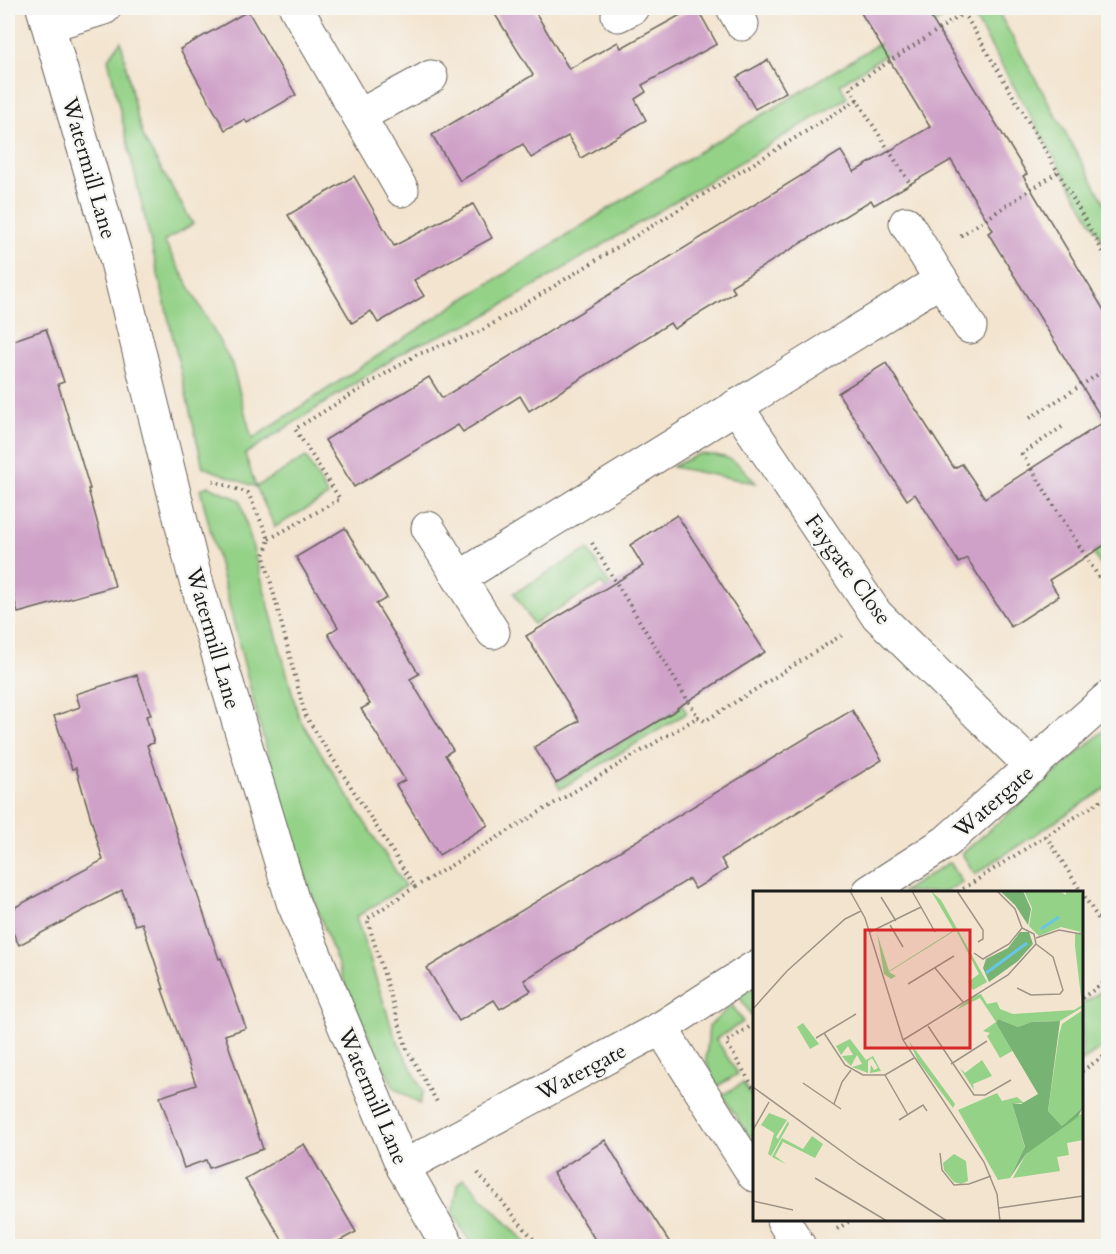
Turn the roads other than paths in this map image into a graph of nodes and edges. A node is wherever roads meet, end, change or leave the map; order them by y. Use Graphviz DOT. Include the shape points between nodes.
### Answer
graph roads {
  1 [pos="104,8"];
  2 [pos="296,8"];
  3 [pos="46,16"];
  4 [pos="431,77"];
  5 [pos="358,116"];
  6 [pos="402,190"];
  7 [pos="906,223"];
  8 [pos="934,269"];
  9 [pos="970,327"];
  10 [pos="736,406"];
  11 [pos="429,528"];
  12 [pos="459,578"];
  13 [pos="493,632"];
  14 [pos="1108,698"];
  15 [pos="1032,767"];
  16 [pos="871,891"];
  17 [pos="753,969"];
  18 [pos="661,1028"];
  19 [pos="403,1167"];
  20 [pos="753,1173"];
  21 [pos="784,1221"];
  22 [pos="448,1246"];
  23 [pos="799,1246"];
  1 -- 3 [label="street"];
  2 -- 5 [label="street"];
  3 -- 19 [label="street, Watermill Lane" via="116,258 194,574 293,902"];
  4 -- 5 [label="street"];
  5 -- 6 [label="street"];
  7 -- 8 [label="street"];
  8 -- 9 [label="street"];
  8 -- 10 [label="street"];
  10 -- 12 [label="street"];
  10 -- 15 [label="street, Faygate Close" via="876,614"];
  11 -- 12 [label="street"];
  12 -- 13 [label="street"];
  14 -- 15 [label="street, Watergate"];
  15 -- 16 [label="street, Watergate" via="946,842"];
  17 -- 18 [label="street, Watergate"];
  18 -- 19 [label="street, Watergate"];
  18 -- 20 [label="street"];
  19 -- 22 [label="street, Watermill Lane"];
  21 -- 23 [label="street"];
}
